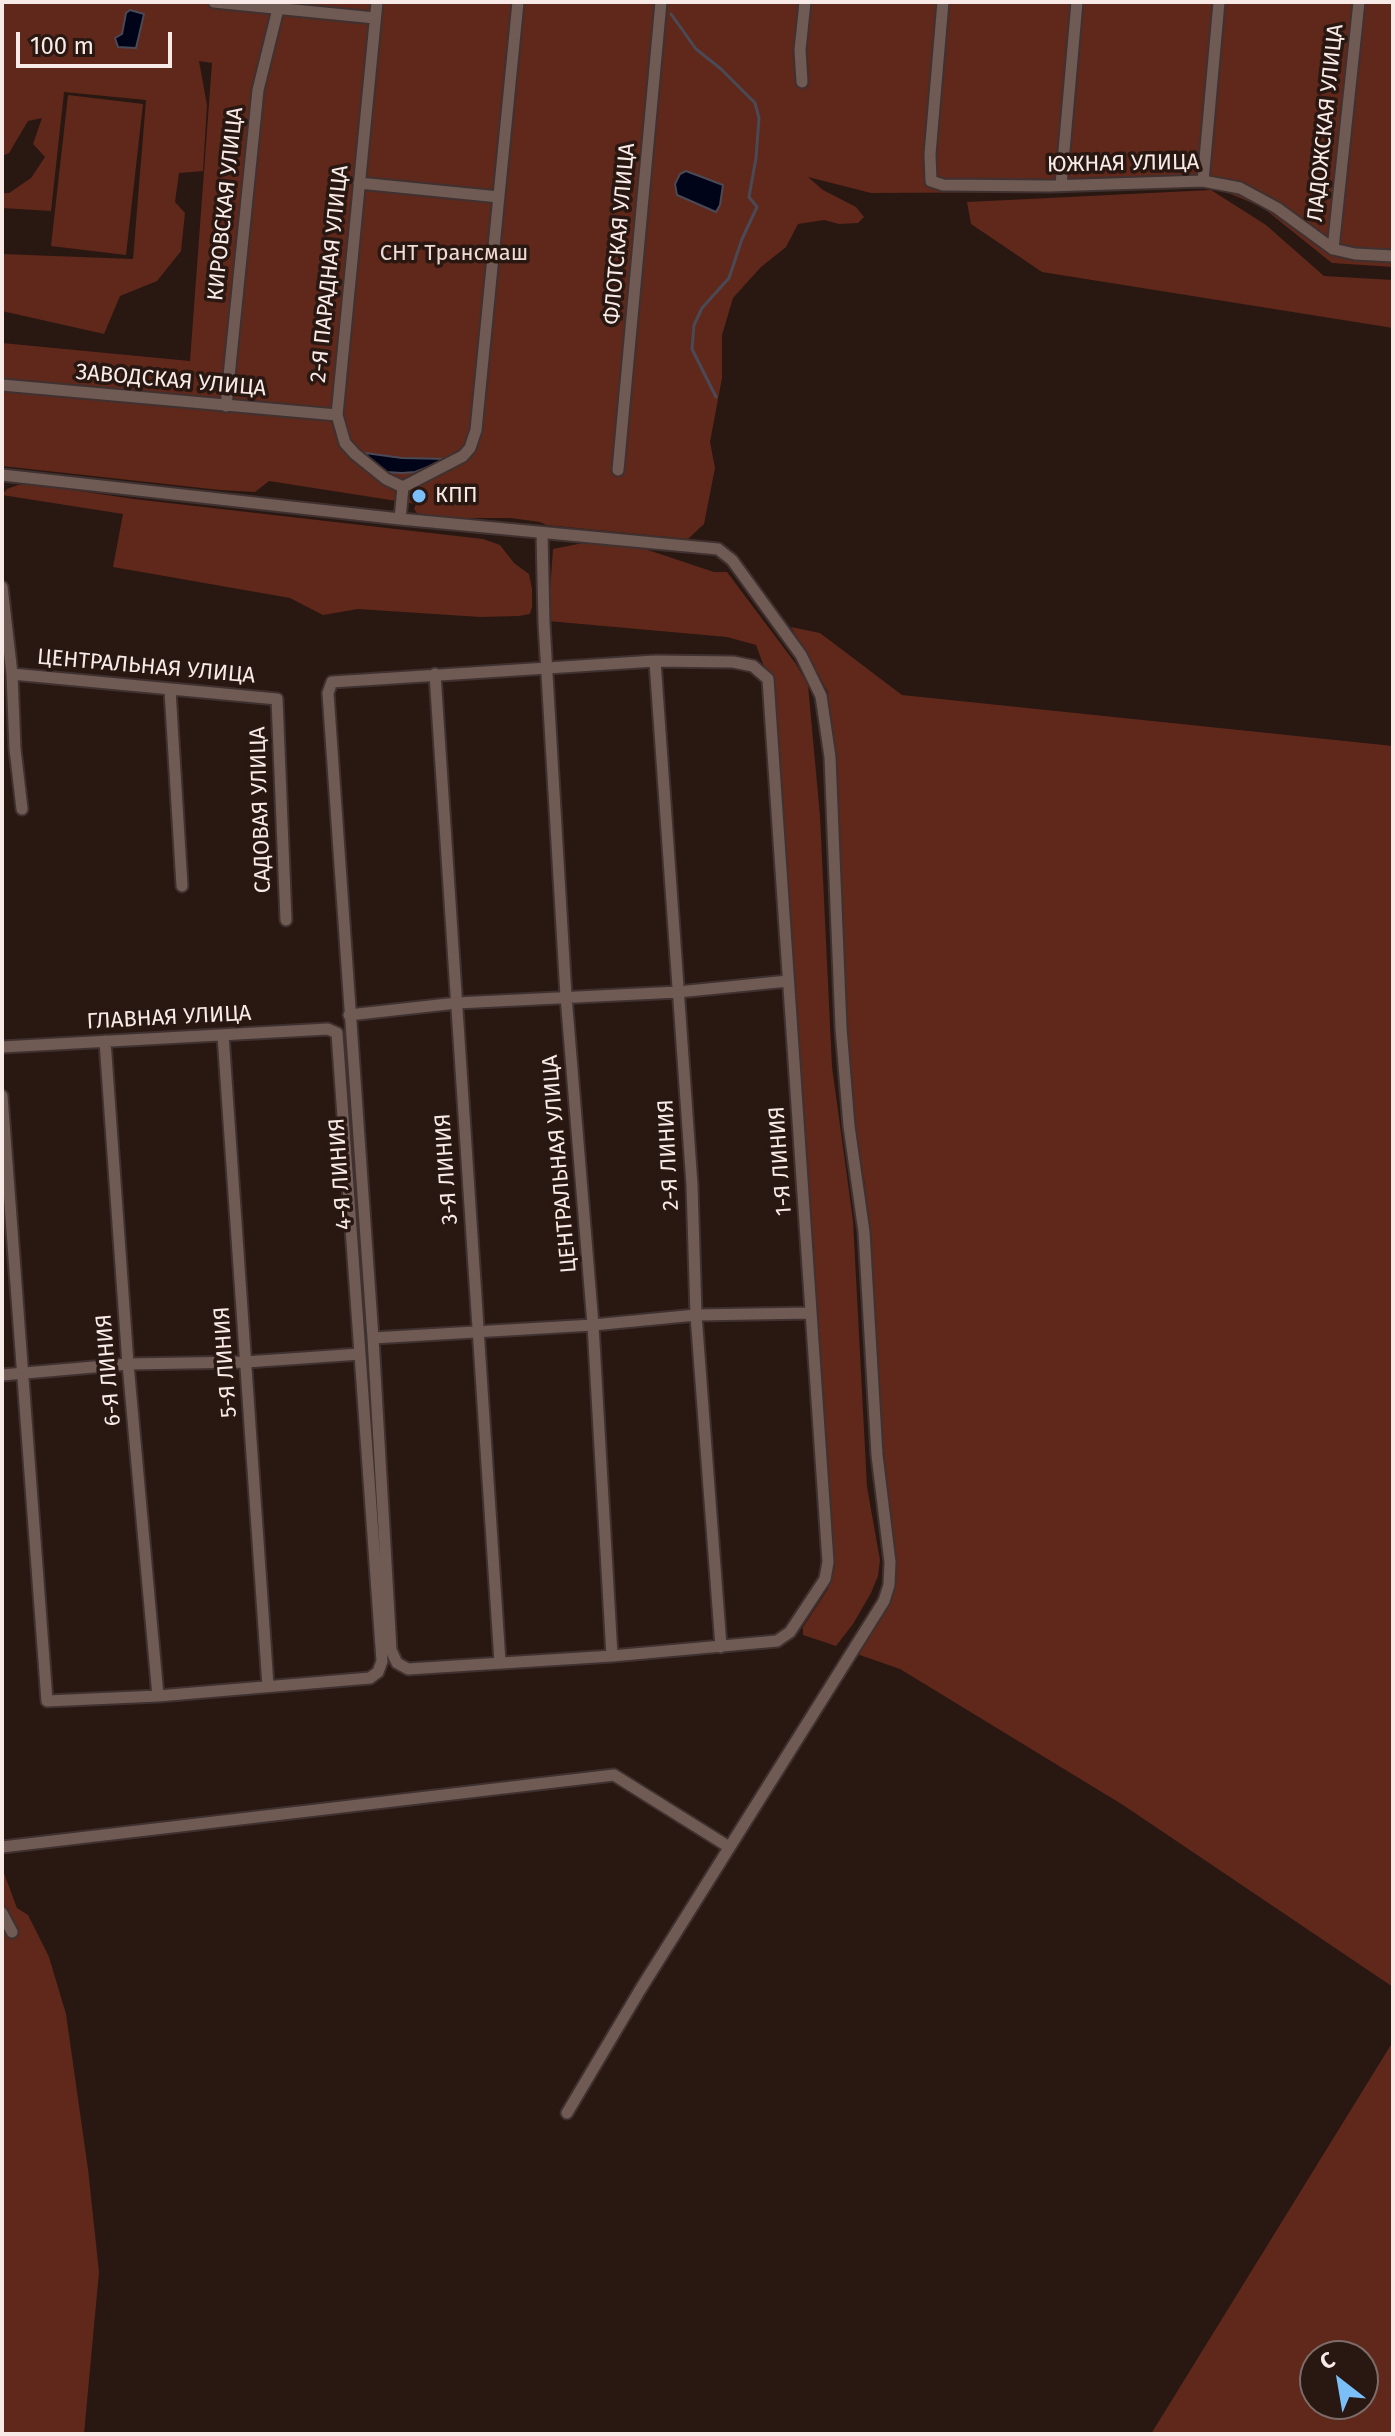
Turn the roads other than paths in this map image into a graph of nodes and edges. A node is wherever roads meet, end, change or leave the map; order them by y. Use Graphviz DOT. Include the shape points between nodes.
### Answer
graph roads {
  1 [pos="214,2"];
  2 [pos="377,2"];
  3 [pos="518,2"];
  4 [pos="661,2"];
  5 [pos="805,2"];
  6 [pos="943,2"];
  7 [pos="1077,2"];
  8 [pos="1219,2"];
  9 [pos="1359,2"];
  10 [pos="278,9"];
  11 [pos="375,18"];
  12 [pos="802,82"];
  13 [pos="1203,181"];
  14 [pos="359,183"];
  15 [pos="1061,185"];
  16 [pos="499,197"];
  17 [pos="1333,249"];
  18 [pos="1393,256"];
  19 [pos="2,385"];
  20 [pos="226,406"];
  21 [pos="337,415"];
  22 [pos="618,470"];
  23 [pos="2,475"];
  24 [pos="403,487"];
  25 [pos="400,519"];
  26 [pos="542,533"];
  27 [pos="2,587"];
  28 [pos="655,661"];
  29 [pos="546,669"];
  30 [pos="12,674"];
  31 [pos="435,674"];
  32 [pos="170,690"];
  33 [pos="277,699"];
  34 [pos="22,809"];
  35 [pos="182,886"];
  36 [pos="286,920"];
  37 [pos="788,981"];
  38 [pos="678,992"];
  39 [pos="566,996"];
  40 [pos="457,1003"];
  41 [pos="349,1015"];
  42 [pos="223,1035"];
  43 [pos="105,1041"];
  44 [pos="2,1047"];
  45 [pos="2,1096"];
  46 [pos="811,1313"];
  47 [pos="696,1315"];
  48 [pos="593,1325"];
  49 [pos="477,1332"];
  50 [pos="373,1338"];
  51 [pos="360,1354"];
  52 [pos="246,1362"];
  53 [pos="128,1364"];
  54 [pos="21,1373"];
  55 [pos="2,1375"];
  56 [pos="721,1647"];
  57 [pos="612,1656"];
  58 [pos="500,1662"];
  59 [pos="268,1686"];
  60 [pos="158,1696"];
  61 [pos="2,1847"];
  62 [pos="729,1847"];
  63 [pos="2,1913"];
  64 [pos="12,1932"];
  65 [pos="567,2113"];
  1 -- 10 [label="street"];
  2 -- 11 [label="street, 2-Я ПАРАДНАЯ УЛИЦА"];
  3 -- 16 [label="street"];
  4 -- 22 [label="street, ФЛОТСКАЯ УЛИЦА"];
  5 -- 12 [label="street"];
  6 -- 15 [label="street, ЮЖНАЯ УЛИЦА" via="931,181"];
  7 -- 15 [label="street"];
  8 -- 13 [label="street"];
  9 -- 17 [label="street, ЛАДОЖСКАЯ УЛИЦА"];
  10 -- 11 [label="street"];
  10 -- 20 [label="street, КИРОВСКАЯ УЛИЦА" via="258,90"];
  11 -- 14 [label="street, 2-Я ПАРАДНАЯ УЛИЦА"];
  13 -- 15 [label="street, ЮЖНАЯ УЛИЦА"];
  13 -- 17 [label="street, ЮЖНАЯ УЛИЦА" via="1240,188"];
  14 -- 16 [label="street"];
  14 -- 21 [label="street, 2-Я ПАРАДНАЯ УЛИЦА"];
  16 -- 24 [label="street" via="476,430 463,456"];
  17 -- 18 [label="street, ЮЖНАЯ УЛИЦА"];
  19 -- 20 [label="street, ЗАВОДСКАЯ УЛИЦА"];
  20 -- 21 [label="street, ЗАВОДСКАЯ УЛИЦА"];
  21 -- 24 [label="street, 2-Я ПАРАДНАЯ УЛИЦА" via="345,443 355,454"];
  23 -- 25 [label="street"];
  24 -- 25 [label="street"];
  25 -- 26 [label="street"];
  26 -- 29 [label="street, ЦЕНТРАЛЬНАЯ УЛИЦА"];
  26 -- 62 [label="street" via="718,549 732,560 801,655 821,696 826,725 841,1028 864,1232 889,1585 884,1601"];
  27 -- 30 [label="street"];
  28 -- 29 [label="street"];
  28 -- 37 [label="street, 1-Я ЛИНИЯ" via="733,662 753,666 768,679"];
  28 -- 38 [label="street, 2-Я ЛИНИЯ"];
  29 -- 31 [label="street"];
  29 -- 39 [label="street, ЦЕНТРАЛЬНАЯ УЛИЦА"];
  30 -- 32 [label="street, ЦЕНТРАЛЬНАЯ УЛИЦА"];
  30 -- 34 [label="street"];
  31 -- 40 [label="street, 3-Я ЛИНИЯ"];
  31 -- 41 [label="street, 4-Я ЛИНИЯ" via="332,682 328,693"];
  32 -- 33 [label="street, ЦЕНТРАЛЬНАЯ УЛИЦА"];
  32 -- 35 [label="street"];
  33 -- 36 [label="street, САДОВАЯ УЛИЦА"];
  37 -- 38 [label="street"];
  37 -- 46 [label="street, 1-Я ЛИНИЯ"];
  38 -- 39 [label="street"];
  38 -- 47 [label="street, 2-Я ЛИНИЯ"];
  39 -- 40 [label="street"];
  39 -- 48 [label="street, ЦЕНТРАЛЬНАЯ УЛИЦА"];
  40 -- 41 [label="street"];
  40 -- 49 [label="street, 3-Я ЛИНИЯ"];
  41 -- 50 [label="street, 4-Я ЛИНИЯ"];
  42 -- 43 [label="street, ГЛАВНАЯ УЛИЦА"];
  42 -- 51 [label="street, ГЛАВНАЯ УЛИЦА" via="328,1029 337,1033"];
  42 -- 52 [label="street, 5-Я ЛИНИЯ"];
  43 -- 44 [label="street, ГЛАВНАЯ УЛИЦА"];
  43 -- 53 [label="street, 6-Я ЛИНИЯ"];
  45 -- 54 [label="street"];
  46 -- 47 [label="street"];
  46 -- 56 [label="street, 1-Я ЛИНИЯ" via="825,1579 790,1632 777,1641"];
  47 -- 48 [label="street"];
  47 -- 56 [label="street, 2-Я ЛИНИЯ"];
  48 -- 49 [label="street"];
  48 -- 57 [label="street, ЦЕНТРАЛЬНАЯ УЛИЦА"];
  49 -- 50 [label="street"];
  49 -- 58 [label="street, 3-Я ЛИНИЯ"];
  50 -- 58 [label="street, 4-Я ЛИНИЯ" via="391,1650 397,1663 408,1669"];
  51 -- 52 [label="street"];
  51 -- 59 [label="street" via="382,1661 370,1678"];
  52 -- 53 [label="street"];
  52 -- 59 [label="street, 5-Я ЛИНИЯ"];
  53 -- 54 [label="street"];
  53 -- 60 [label="street, 6-Я ЛИНИЯ"];
  54 -- 55 [label="street"];
  54 -- 60 [label="street" via="47,1701"];
  56 -- 57 [label="street"];
  57 -- 58 [label="street"];
  59 -- 60 [label="street"];
  61 -- 62 [label="street" via="614,1775"];
  62 -- 65 [label="street"];
  63 -- 64 [label="street"];
}
